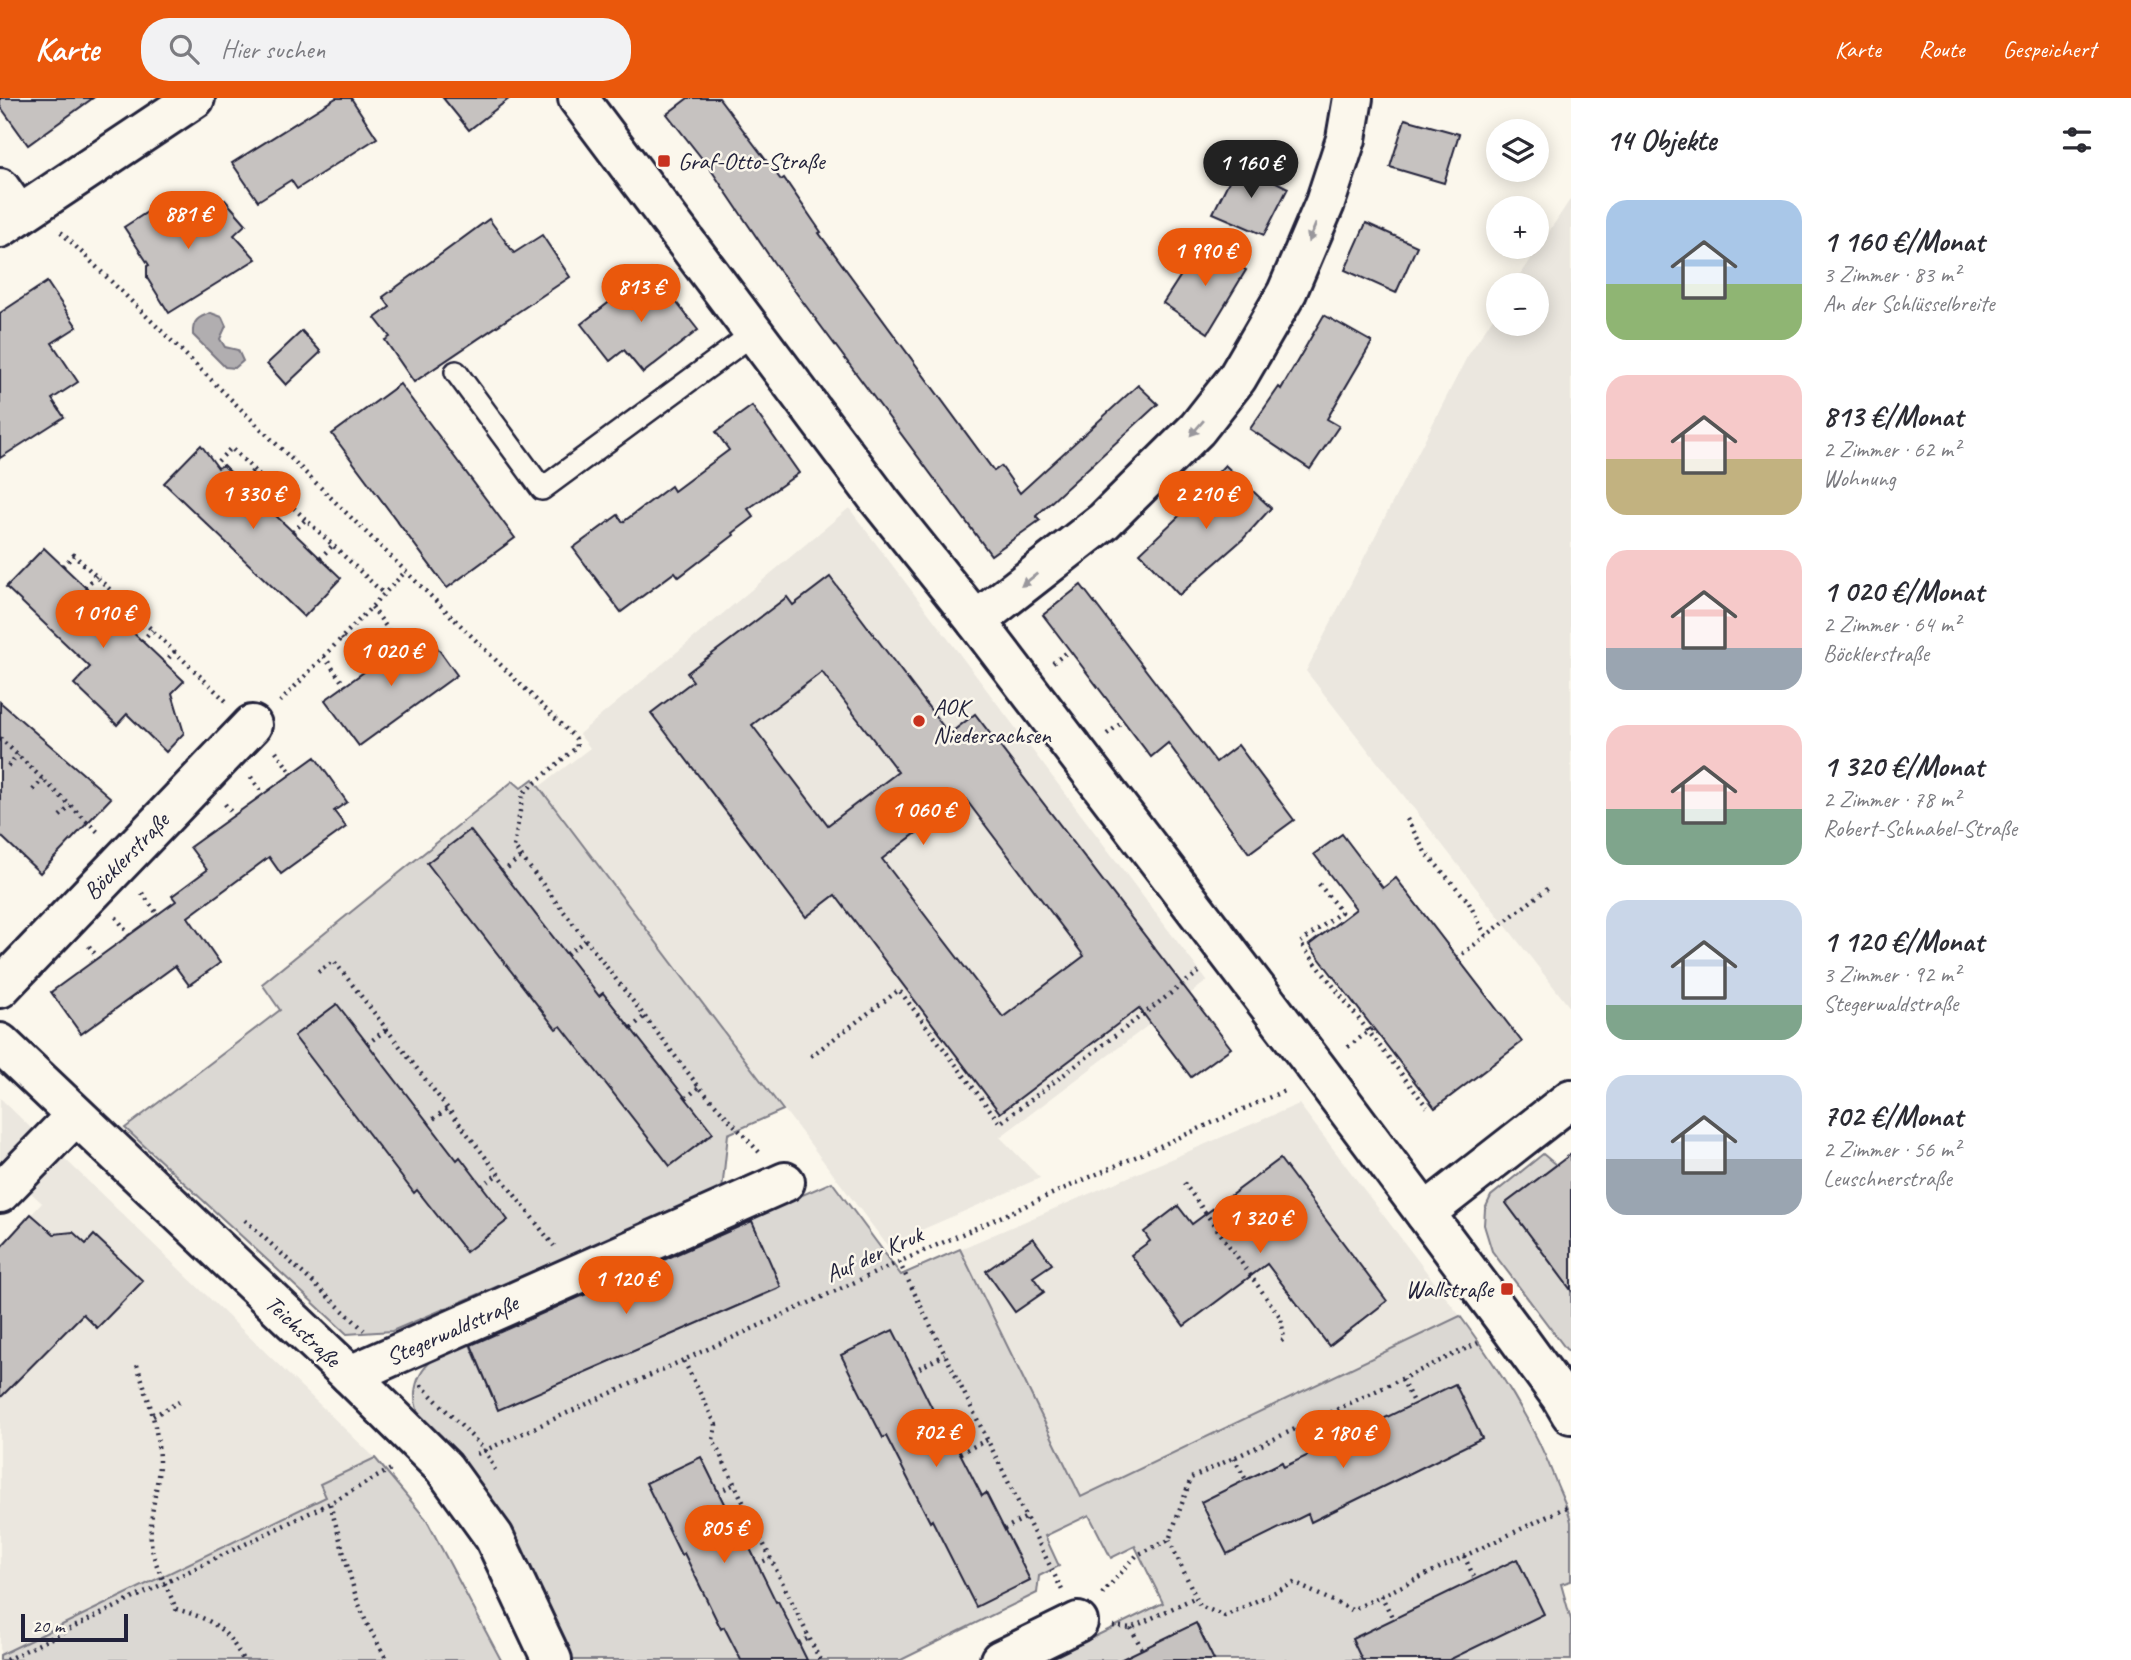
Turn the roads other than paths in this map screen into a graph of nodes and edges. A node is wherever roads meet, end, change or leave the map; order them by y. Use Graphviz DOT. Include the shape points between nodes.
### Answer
graph roads {
  1 [pos="195,98"];
  2 [pos="578,98"];
  3 [pos="1353,98"];
  4 [pos="14,208"];
  5 [pos="754,333"];
  6 [pos="456,372"];
  7 [pos="976,621"];
  8 [pos="252,725"];
  9 [pos="0,988"];
  10 [pos="0,1044"];
  11 [pos="1571,1099"];
  12 [pos="75,1116"];
  13 [pos="785,1182"];
  14 [pos="0,1194"];
  15 [pos="1425,1213"];
  16 [pos="350,1375"];
  17 [pos="1571,1414"];
  18 [pos="1078,1622"];
  19 [pos="552,1660"];
  20 [pos="1000,1660"];
  1 -- 4 [label="street"];
  2 -- 5 [label="street"];
  3 -- 7 [label="street, one-way" via="1346,139 1325,203 1287,292 1237,378 1197,429 1104,521"];
  5 -- 6 [label="lane" via="542,489"];
  5 -- 7 [label="street"];
  7 -- 15 [label="street"];
  8 -- 9 [label="street, Böcklerstraße"];
  10 -- 12 [label="street, Teichstraße"];
  11 -- 15 [label="street"];
  12 -- 14 [label="street"];
  12 -- 16 [label="street, Teichstraße"];
  13 -- 16 [label="street, Stegerwaldstraße"];
  15 -- 17 [label="street"];
  16 -- 19 [label="street, Teichstraße" via="435,1458 494,1537"];
  18 -- 20 [label="street"];
}
